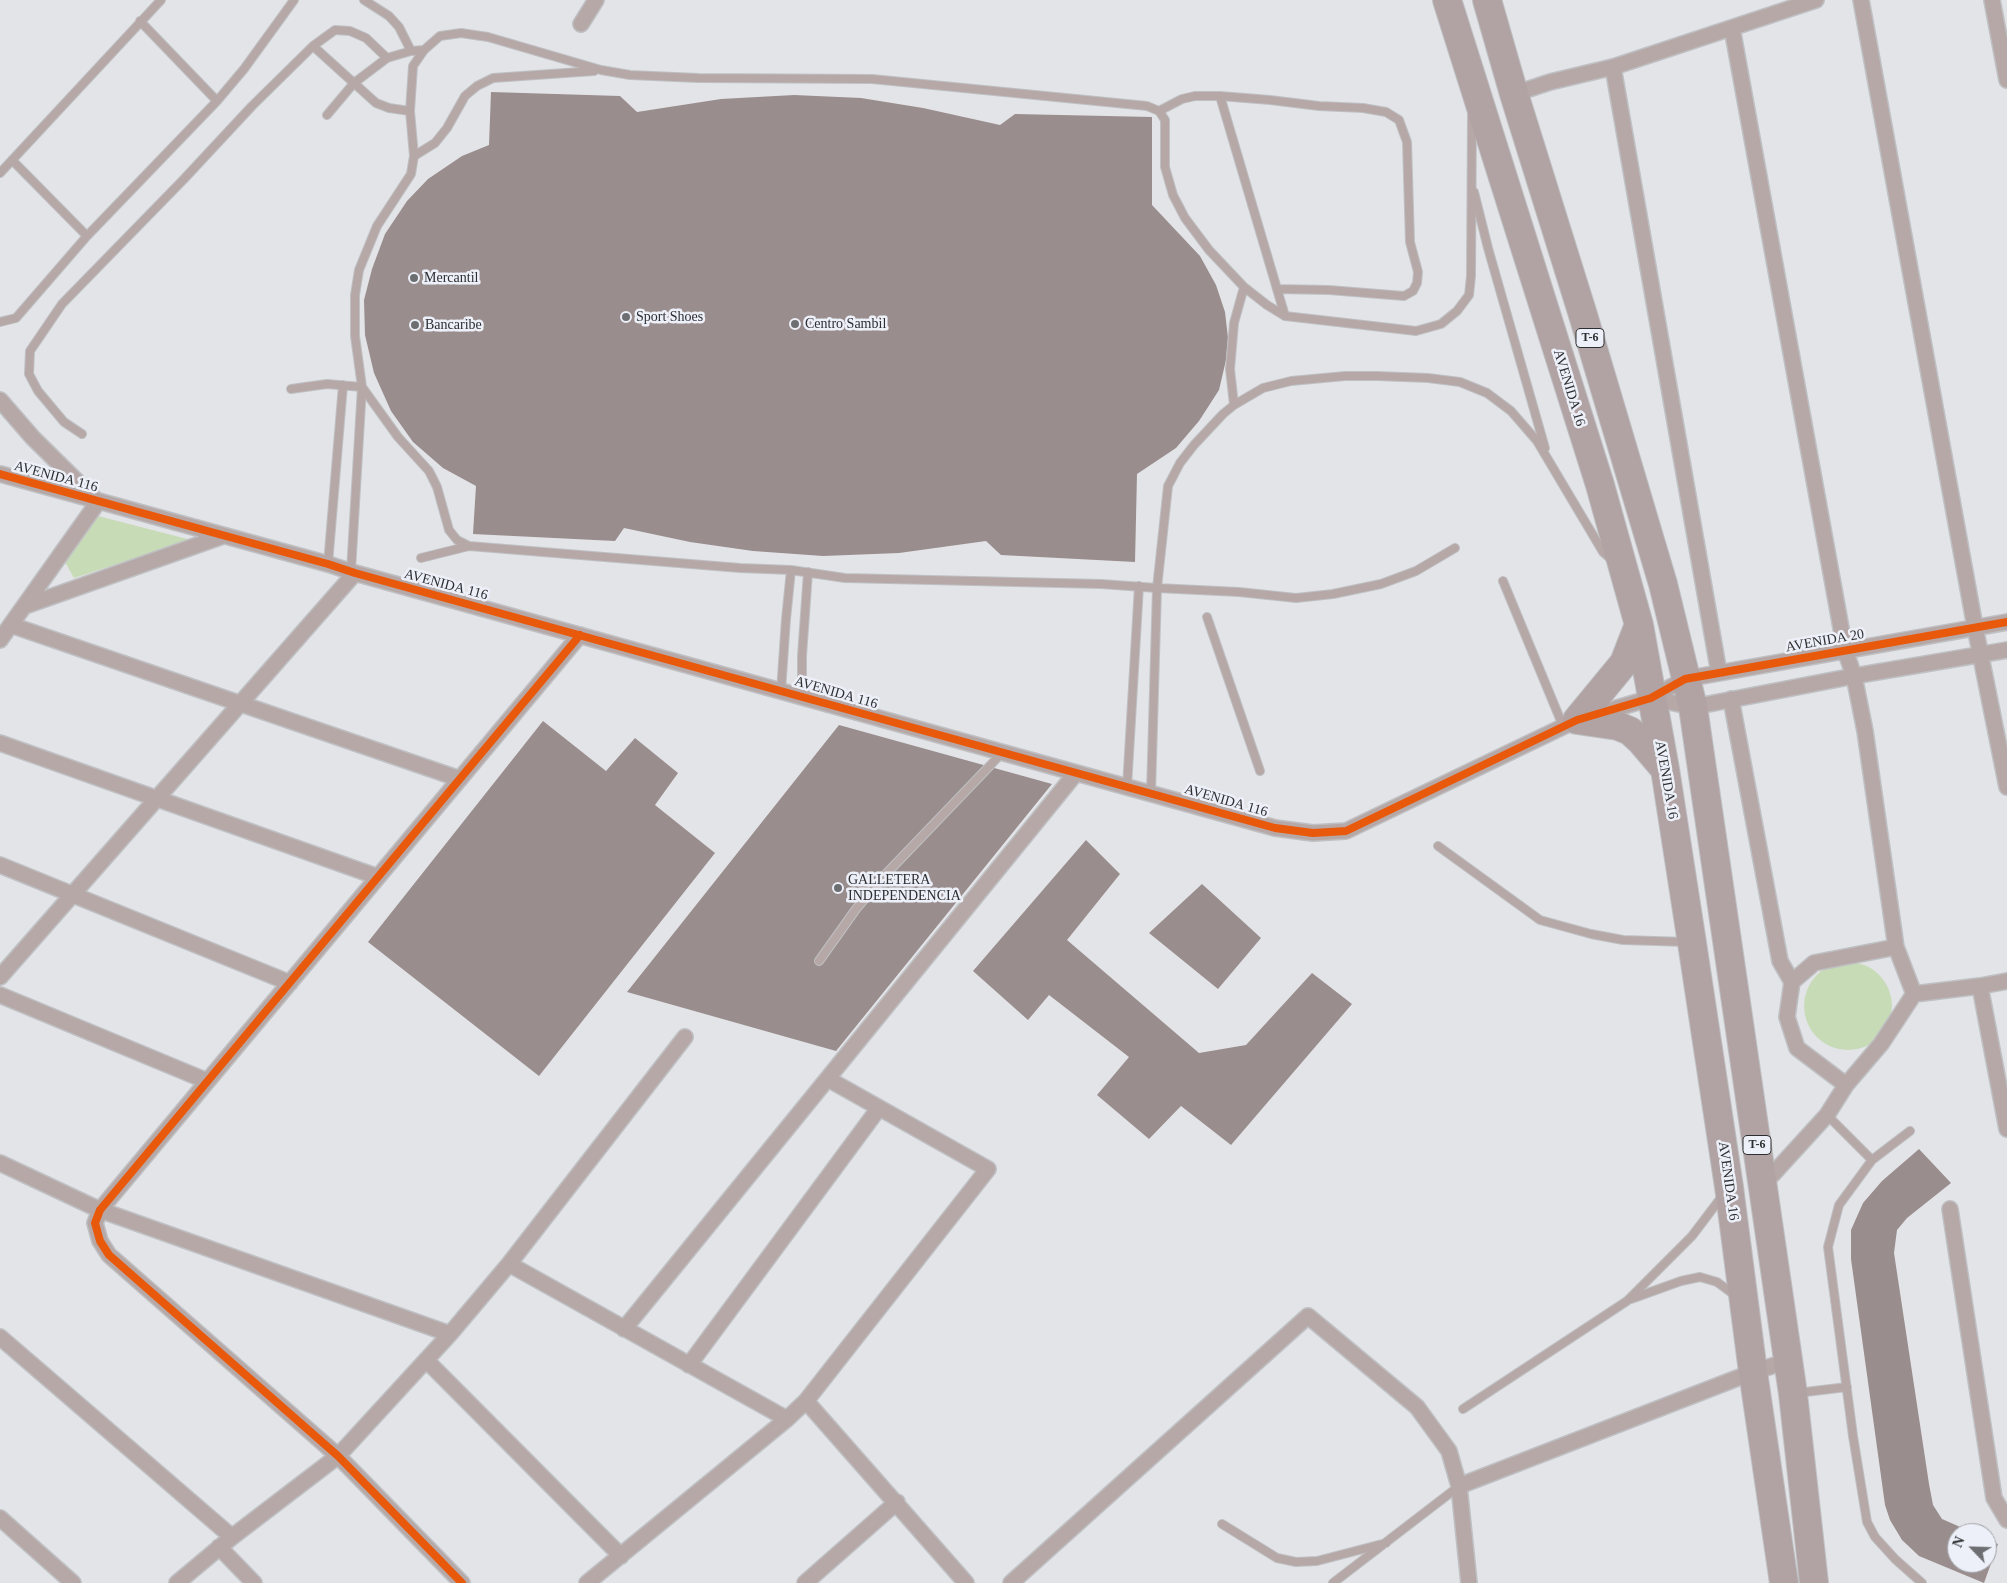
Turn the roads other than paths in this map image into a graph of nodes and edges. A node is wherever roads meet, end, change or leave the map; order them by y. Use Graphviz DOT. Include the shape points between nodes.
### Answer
graph roads {
  1 [pos="161,0"];
  2 [pos="294,0"];
  3 [pos="364,0"];
  4 [pos="596,0"];
  5 [pos="1447,0"];
  6 [pos="1487,0"];
  7 [pos="1816,0"];
  8 [pos="1861,0"];
  9 [pos="1992,0"];
  10 [pos="140,21"];
  11 [pos="581,24"];
  12 [pos="1732,28"];
  13 [pos="313,46"];
  14 [pos="424,50"];
  15 [pos="411,51"];
  16 [pos="387,58"];
  17 [pos="1613,67"];
  18 [pos="601,70"];
  19 [pos="2007,80"];
  20 [pos="1473,81"];
  21 [pos="354,83"];
  22 [pos="1514,94"];
  23 [pos="1220,96"];
  24 [pos="217,101"];
  25 [pos="410,111"];
  26 [pos="1159,111"];
  27 [pos="327,115"];
  28 [pos="414,156"];
  29 [pos="12,160"];
  30 [pos="0,174"];
  31 [pos="1472,180"];
  32 [pos="87,236"];
  33 [pos="1244,288"];
  34 [pos="1277,289"];
  35 [pos="1285,316"];
  36 [pos="0,322"];
  37 [pos="343,385"];
  38 [pos="362,387"];
  39 [pos="291,389"];
  40 [pos="0,400"];
  41 [pos="1234,405"];
  42 [pos="82,434"];
  43 [pos="1547,456"];
  44 [pos="0,474"];
  45 [pos="98,502"];
  46 [pos="223,536"];
  47 [pos="470,546"];
  48 [pos="1455,548"];
  49 [pos="421,558"];
  50 [pos="328,564"];
  51 [pos="791,570"];
  52 [pos="1624,571"];
  53 [pos="353,572"];
  54 [pos="808,572"];
  55 [pos="1503,581"];
  56 [pos="1139,586"];
  57 [pos="1158,588"];
  58 [pos="25,606"];
  59 [pos="1207,617"];
  60 [pos="2007,622"];
  61 [pos="11,625"];
  62 [pos="1639,625"];
  63 [pos="1975,627"];
  64 [pos="580,635"];
  65 [pos="0,640"];
  66 [pos="1845,650"];
  67 [pos="2007,650"];
  68 [pos="1981,654"];
  69 [pos="1719,673"];
  70 [pos="1854,676"];
  71 [pos="1686,679"];
  72 [pos="782,691"];
  73 [pos="802,697"];
  74 [pos="1652,698"];
  75 [pos="1731,699"];
  76 [pos="240,704"];
  77 [pos="1693,707"];
  78 [pos="1570,723"];
  79 [pos="0,743"];
  80 [pos="1003,752"];
  81 [pos="1665,769"];
  82 [pos="1260,771"];
  83 [pos="1076,773"];
  84 [pos="460,780"];
  85 [pos="1127,787"];
  86 [pos="2007,787"];
  87 [pos="1151,794"];
  88 [pos="157,799"];
  89 [pos="1438,846"];
  90 [pos="0,865"];
  91 [pos="378,877"];
  92 [pos="73,894"];
  93 [pos="1692,942"];
  94 [pos="1896,947"];
  95 [pos="819,961"];
  96 [pos="0,977"];
  97 [pos="2007,981"];
  98 [pos="290,982"];
  99 [pos="1792,982"];
  100 [pos="1980,986"];
  101 [pos="1914,994"];
  102 [pos="0,995"];
  103 [pos="685,1037"];
  104 [pos="828,1078"];
  105 [pos="207,1082"];
  106 [pos="1846,1085"];
  107 [pos="879,1108"];
  108 [pos="1827,1115"];
  109 [pos="2007,1129"];
  110 [pos="1910,1131"];
  111 [pos="1872,1160"];
  112 [pos="0,1164"];
  113 [pos="1763,1184"];
  114 [pos="1729,1187"];
  115 [pos="1950,1209"];
  116 [pos="100,1210"];
  117 [pos="508,1264"];
  118 [pos="1627,1301"];
  119 [pos="1745,1303"];
  120 [pos="624,1329"];
  121 [pos="450,1334"];
  122 [pos="0,1337"];
  123 [pos="426,1360"];
  124 [pos="1788,1361"];
  125 [pos="689,1365"];
  126 [pos="1753,1372"];
  127 [pos="1847,1387"];
  128 [pos="1793,1394"];
  129 [pos="806,1401"];
  130 [pos="1463,1409"];
  131 [pos="788,1419"];
  132 [pos="338,1456"];
  133 [pos="1460,1486"];
  134 [pos="897,1502"];
  135 [pos="0,1518"];
  136 [pos="2007,1520"];
  137 [pos="1222,1524"];
  138 [pos="232,1537"];
  139 [pos="1386,1543"];
  140 [pos="219,1547"];
  141 [pos="621,1556"];
  142 [pos="73,1583"];
  143 [pos="177,1583"];
  144 [pos="254,1583"];
  145 [pos="462,1583"];
  146 [pos="588,1583"];
  147 [pos="805,1583"];
  148 [pos="966,1583"];
  149 [pos="1011,1583"];
  150 [pos="1333,1583"];
  151 [pos="1469,1583"];
  152 [pos="1784,1583"];
  153 [pos="1814,1583"];
  154 [pos="1922,1583"];
  1 -- 10 [label="lane"];
  2 -- 24 [label="lane"];
  3 -- 15 [label="lane" via="389,16 399,27"];
  4 -- 11 [label="street"];
  5 -- 20 [label="highway, AVENIDA 16 / T-6"];
  6 -- 22 [label="highway, T-6"];
  7 -- 12 [label="street"];
  8 -- 63 [label="street"];
  9 -- 19 [label="street"];
  10 -- 24 [label="lane"];
  10 -- 29 [label="lane"];
  12 -- 17 [label="street"];
  12 -- 66 [label="street"];
  13 -- 16 [label="lane" via="335,30 350,31 366,38"];
  13 -- 21 [label="lane"];
  13 -- 42 [label="lane" via="62,304 30,351 29,374 38,391 64,422"];
  14 -- 15 [label="lane"];
  14 -- 18 [label="lane" via="440,36 462,33 488,37"];
  14 -- 25 [label="lane" via="413,66"];
  15 -- 16 [label="lane"];
  16 -- 21 [label="lane"];
  17 -- 22 [label="street"];
  17 -- 69 [label="street"];
  18 -- 26 [label="lane" via="630,75 698,78 872,79 1147,106"];
  18 -- 28 [label="lane" via="493,78 465,96 435,143"];
  20 -- 31 [label="lane"];
  20 -- 52 [label="highway, AVENIDA 16 / T-6"];
  21 -- 25 [label="lane" via="376,103"];
  21 -- 27 [label="lane"];
  22 -- 71 [label="highway, T-6" via="1661,575"];
  23 -- 26 [label="lane" via="1182,99"];
  23 -- 34 [label="lane"];
  23 -- 34 [label="lane" via="1386,112 1398,120 1406,139 1410,242 1418,272 1412,291 1404,296"];
  24 -- 32 [label="lane"];
  25 -- 28 [label="lane"];
  26 -- 33 [label="lane" via="1165,120 1165,167 1173,195 1209,250"];
  28 -- 38 [label="lane" via="411,174 377,226 359,270 355,336"];
  29 -- 30 [label="lane"];
  29 -- 32 [label="lane"];
  31 -- 35 [label="lane" via="1469,295 1441,324 1416,331"];
  31 -- 43 [label="lane"];
  32 -- 36 [label="lane" via="16,318"];
  33 -- 35 [label="lane"];
  33 -- 41 [label="lane" via="1233,332 1230,369"];
  34 -- 35 [label="lane"];
  37 -- 38 [label="lane"];
  37 -- 39 [label="lane"];
  37 -- 50 [label="lane"];
  38 -- 47 [label="lane" via="398,437 429,471 449,530 456,540"];
  38 -- 53 [label="lane"];
  40 -- 45 [label="street" via="33,438"];
  41 -- 43 [label="lane" via="1280,382 1345,376 1460,382 1486,393 1511,411"];
  41 -- 57 [label="lane" via="1194,445 1168,486"];
  43 -- 52 [label="lane" via="1603,552"];
  44 -- 45 [label="street, AVENIDA 116"];
  45 -- 46 [label="street, AVENIDA 116"];
  45 -- 58 [label="street"];
  46 -- 50 [label="street, AVENIDA 116"];
  46 -- 58 [label="street"];
  47 -- 49 [label="lane"];
  47 -- 51 [label="lane"];
  48 -- 57 [label="lane" via="1416,571 1380,584 1333,594 1296,598"];
  50 -- 53 [label="street, AVENIDA 116"];
  51 -- 54 [label="lane"];
  51 -- 72 [label="lane"];
  52 -- 62 [label="highway, AVENIDA 16 / T-6"];
  53 -- 64 [label="street, AVENIDA 116"];
  53 -- 76 [label="street"];
  54 -- 56 [label="lane" via="845,578"];
  54 -- 73 [label="lane"];
  55 -- 78 [label="lane"];
  56 -- 57 [label="lane"];
  56 -- 85 [label="lane"];
  57 -- 87 [label="lane"];
  58 -- 61 [label="street"];
  59 -- 82 [label="lane"];
  60 -- 63 [label="street, AVENIDA 20"];
  61 -- 65 [label="street"];
  61 -- 76 [label="street"];
  62 -- 74 [label="highway, AVENIDA 16 / T-6"];
  62 -- 78 [label="highway" via="1624,663"];
  63 -- 66 [label="street, AVENIDA 20"];
  63 -- 68 [label="street"];
  64 -- 72 [label="street, AVENIDA 116"];
  64 -- 84 [label="street"];
  66 -- 69 [label="street, AVENIDA 20"];
  66 -- 70 [label="street"];
  67 -- 68 [label="street"];
  68 -- 70 [label="street"];
  68 -- 86 [label="street"];
  69 -- 71 [label="street, AVENIDA 20"];
  70 -- 75 [label="street"];
  70 -- 94 [label="street"];
  71 -- 74 [label="street, AVENIDA 20"];
  71 -- 77 [label="highway, T-6"];
  72 -- 73 [label="street, AVENIDA 116"];
  73 -- 80 [label="street, AVENIDA 116"];
  74 -- 77 [label="street"];
  74 -- 78 [label="street, AVENIDA 116"];
  74 -- 81 [label="highway, AVENIDA 16 / T-6"];
  75 -- 77 [label="street"];
  75 -- 99 [label="street" via="1780,961"];
  76 -- 84 [label="street"];
  76 -- 88 [label="street"];
  77 -- 113 [label="highway, T-6"];
  78 -- 81 [label="highway" via="1618,726 1630,731"];
  78 -- 87 [label="street, AVENIDA 116" via="1346,831 1275,828"];
  79 -- 88 [label="street"];
  80 -- 83 [label="street, AVENIDA 116"];
  80 -- 95 [label="lane" via="884,875"];
  81 -- 93 [label="highway, AVENIDA 16 / T-6"];
  83 -- 85 [label="street, AVENIDA 116"];
  83 -- 104 [label="street"];
  84 -- 91 [label="street"];
  85 -- 87 [label="street, AVENIDA 116"];
  88 -- 91 [label="street"];
  88 -- 92 [label="street"];
  89 -- 93 [label="lane" via="1540,920 1623,940"];
  90 -- 92 [label="street"];
  91 -- 98 [label="street"];
  92 -- 96 [label="street"];
  92 -- 98 [label="street"];
  93 -- 114 [label="highway, AVENIDA 16 / T-6"];
  94 -- 99 [label="street" via="1814,963"];
  94 -- 101 [label="street"];
  97 -- 100 [label="street"];
  98 -- 105 [label="street"];
  99 -- 106 [label="street" via="1787,1017 1797,1048"];
  100 -- 101 [label="street"];
  100 -- 109 [label="street"];
  101 -- 106 [label="street" via="1881,1044"];
  102 -- 105 [label="street"];
  103 -- 117 [label="street"];
  104 -- 107 [label="street"];
  104 -- 120 [label="street"];
  105 -- 116 [label="street"];
  106 -- 108 [label="street"];
  107 -- 125 [label="street"];
  107 -- 129 [label="street" via="988,1170"];
  108 -- 111 [label="lane"];
  108 -- 113 [label="street"];
  110 -- 111 [label="lane"];
  111 -- 127 [label="lane" via="1839,1205 1828,1247"];
  112 -- 116 [label="street"];
  113 -- 124 [label="highway, T-6"];
  114 -- 118 [label="lane" via="1692,1236"];
  114 -- 119 [label="highway, AVENIDA 16 / T-6"];
  115 -- 136 [label="street" via="1994,1498"];
  116 -- 121 [label="street"];
  116 -- 132 [label="street" via="95,1223 100,1241 109,1254"];
  117 -- 120 [label="street"];
  117 -- 121 [label="street"];
  118 -- 119 [label="lane" via="1700,1277 1717,1282"];
  118 -- 130 [label="lane"];
  119 -- 126 [label="highway, AVENIDA 16 / T-6"];
  120 -- 125 [label="street"];
  121 -- 123 [label="street"];
  122 -- 138 [label="street"];
  123 -- 132 [label="street"];
  123 -- 141 [label="street"];
  124 -- 126 [label="street"];
  124 -- 128 [label="highway, T-6"];
  125 -- 131 [label="street"];
  126 -- 133 [label="street"];
  126 -- 152 [label="highway, AVENIDA 16 / T-6"];
  127 -- 128 [label="lane"];
  127 -- 154 [label="lane" via="1867,1522 1875,1537"];
  128 -- 153 [label="highway, T-6"];
  129 -- 131 [label="street"];
  129 -- 134 [label="street"];
  131 -- 141 [label="street"];
  132 -- 138 [label="street"];
  132 -- 145 [label="street"];
  133 -- 139 [label="lane"];
  133 -- 149 [label="street" via="1449,1451 1417,1407 1308,1316"];
  133 -- 151 [label="street"];
  134 -- 147 [label="street"];
  134 -- 148 [label="street"];
  135 -- 142 [label="street"];
  137 -- 139 [label="lane" via="1277,1558 1296,1562"];
  138 -- 140 [label="street"];
  139 -- 150 [label="lane"];
  140 -- 143 [label="street"];
  140 -- 144 [label="street"];
  141 -- 146 [label="street"];
}
